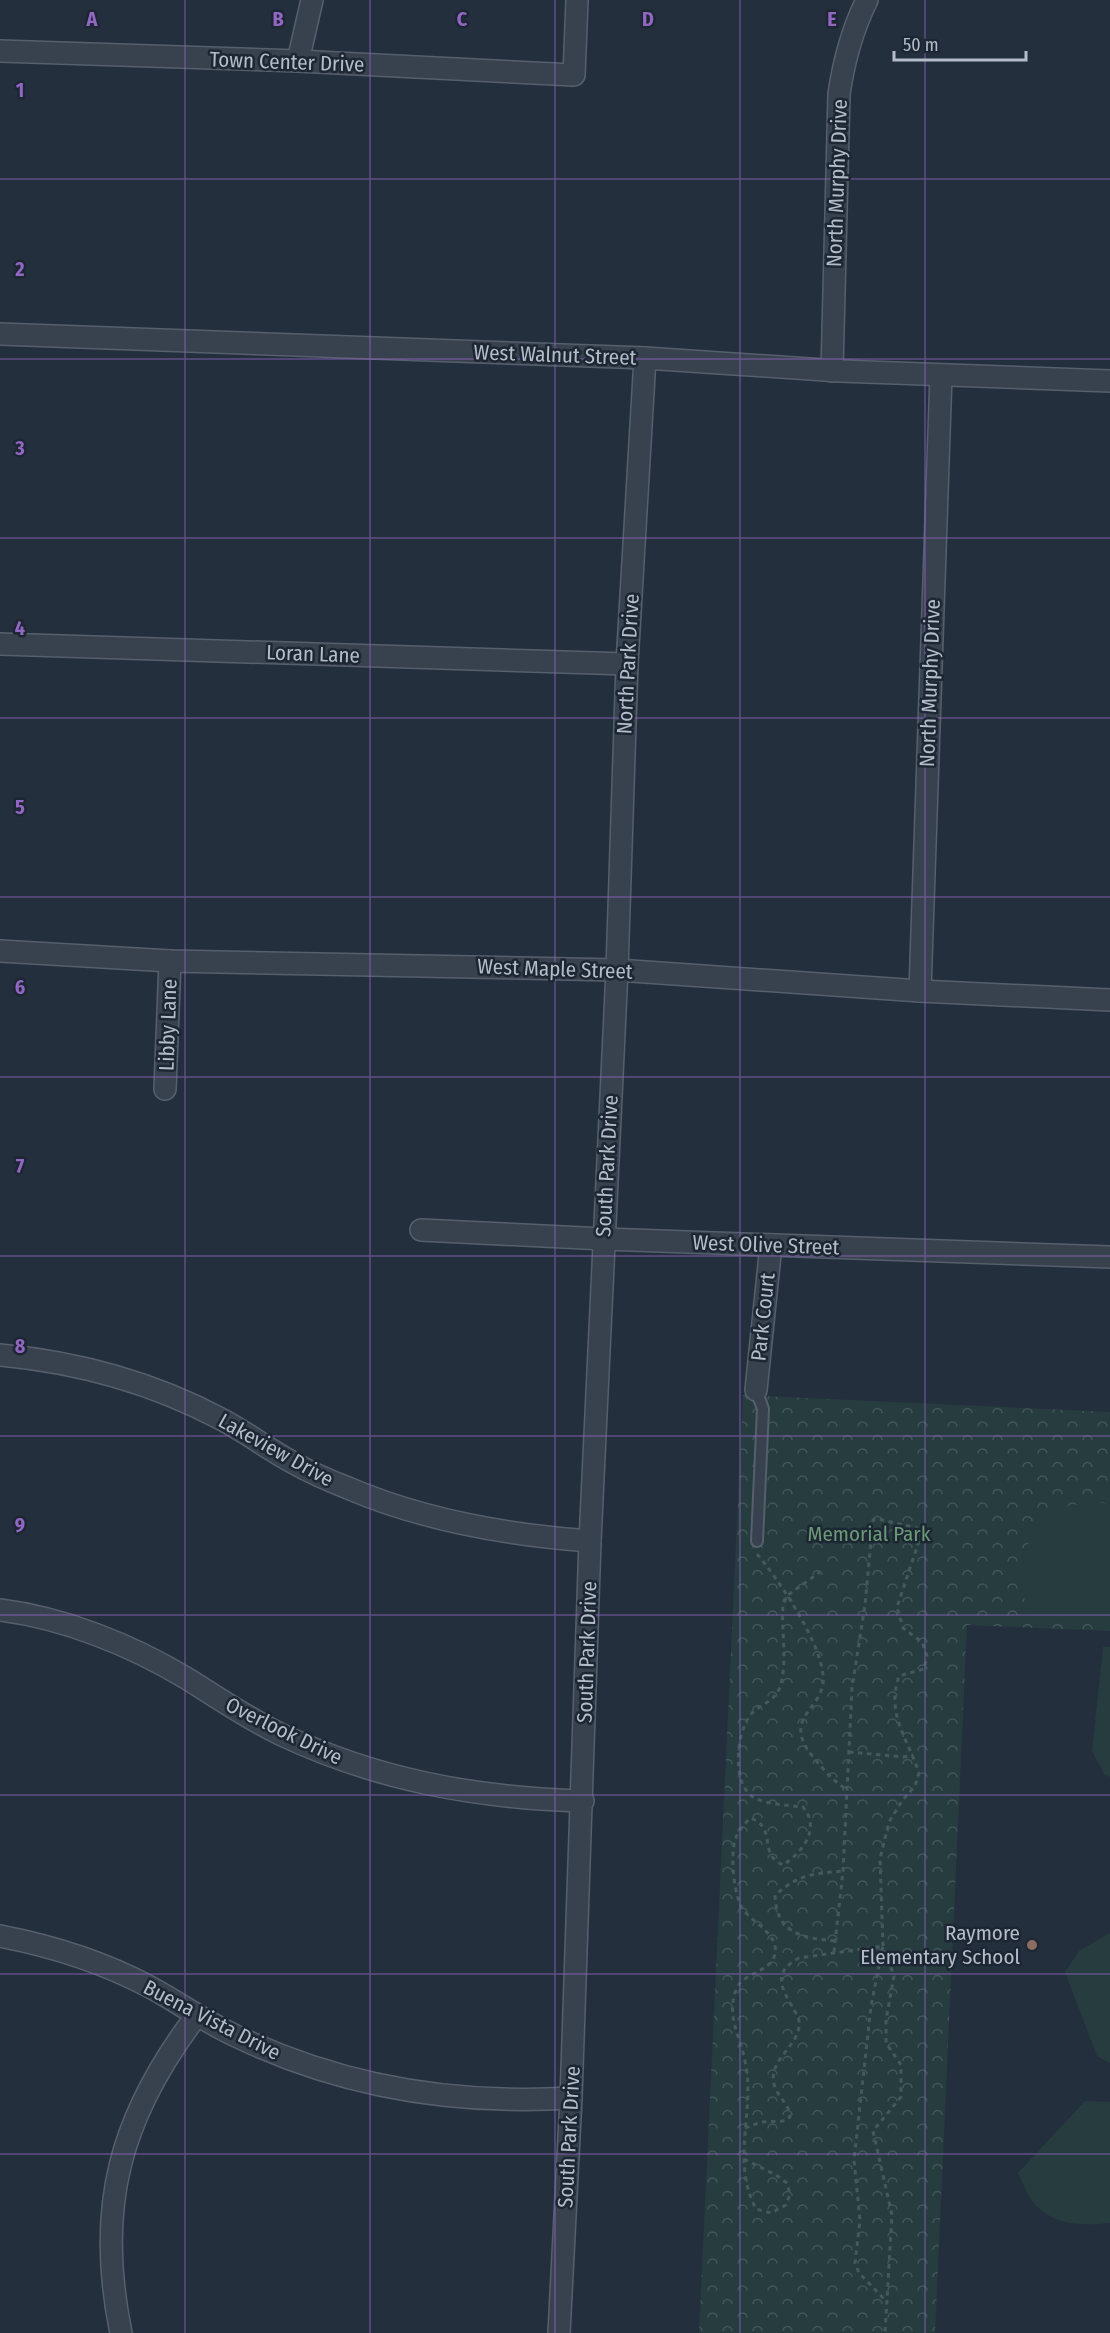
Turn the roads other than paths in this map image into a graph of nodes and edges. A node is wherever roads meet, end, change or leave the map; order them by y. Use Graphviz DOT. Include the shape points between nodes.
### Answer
graph roads {
  1 [pos="312,0"];
  2 [pos="577,0"];
  3 [pos="867,0"];
  4 [pos="0,51"];
  5 [pos="298,62"];
  6 [pos="0,334"];
  7 [pos="645,358"];
  8 [pos="832,371"];
  9 [pos="941,375"];
  10 [pos="1110,381"];
  11 [pos="0,644"];
  12 [pos="627,664"];
  13 [pos="0,951"];
  14 [pos="170,961"];
  15 [pos="617,970"];
  16 [pos="920,991"];
  17 [pos="1110,1000"];
  18 [pos="165,1089"];
  19 [pos="421,1230"];
  20 [pos="604,1239"];
  21 [pos="771,1245"];
  22 [pos="1110,1257"];
  23 [pos="0,1355"];
  24 [pos="756,1390"];
  25 [pos="590,1541"];
  26 [pos="757,1541"];
  27 [pos="0,1610"];
  28 [pos="583,1801"];
  29 [pos="0,1936"];
  30 [pos="197,2015"];
  31 [pos="571,2098"];
  32 [pos="121,2333"];
  33 [pos="559,2333"];
  1 -- 5 [label="street"];
  2 -- 5 [label="street, Town Center Drive" via="574,75"];
  3 -- 8 [label="street, North Murphy Drive" via="843,63 839,94"];
  4 -- 5 [label="street, Town Center Drive"];
  6 -- 7 [label="street, West Walnut Street"];
  7 -- 8 [label="street, West Walnut Street"];
  7 -- 12 [label="street, North Park Drive"];
  8 -- 9 [label="street, West Walnut Street"];
  9 -- 10 [label="street, West Walnut Street"];
  9 -- 16 [label="street, North Murphy Drive"];
  11 -- 12 [label="street, Loran Lane"];
  12 -- 15 [label="street, North Park Drive"];
  13 -- 14 [label="street, West Maple Street"];
  14 -- 15 [label="street, West Maple Street"];
  14 -- 18 [label="street, Libby Lane"];
  15 -- 16 [label="street, West Maple Street"];
  15 -- 20 [label="street, South Park Drive"];
  16 -- 17 [label="street, West Maple Street"];
  19 -- 20 [label="street, West Olive Street"];
  20 -- 21 [label="street, West Olive Street"];
  20 -- 25 [label="street, South Park Drive"];
  21 -- 22 [label="street, West Olive Street"];
  21 -- 24 [label="street, Park Court"];
  23 -- 25 [label="street, Lakeview Drive" via="74,1366 172,1396 237,1428 293,1463 393,1505 487,1530"];
  24 -- 26 [label="lane" via="763,1409"];
  25 -- 28 [label="street, South Park Drive"];
  27 -- 28 [label="street, Overlook Drive" via="55,1622 144,1655 279,1733 366,1768 469,1793"];
  28 -- 31 [label="street, South Park Drive"];
  29 -- 30 [label="street, Buena Vista Drive" via="110,1968"];
  30 -- 31 [label="street, Buena Vista Drive" via="286,2058 393,2089 491,2100"];
  30 -- 32 [label="street" via="152,2081 122,2155 111,2247"];
  31 -- 33 [label="street, South Park Drive"];
}
